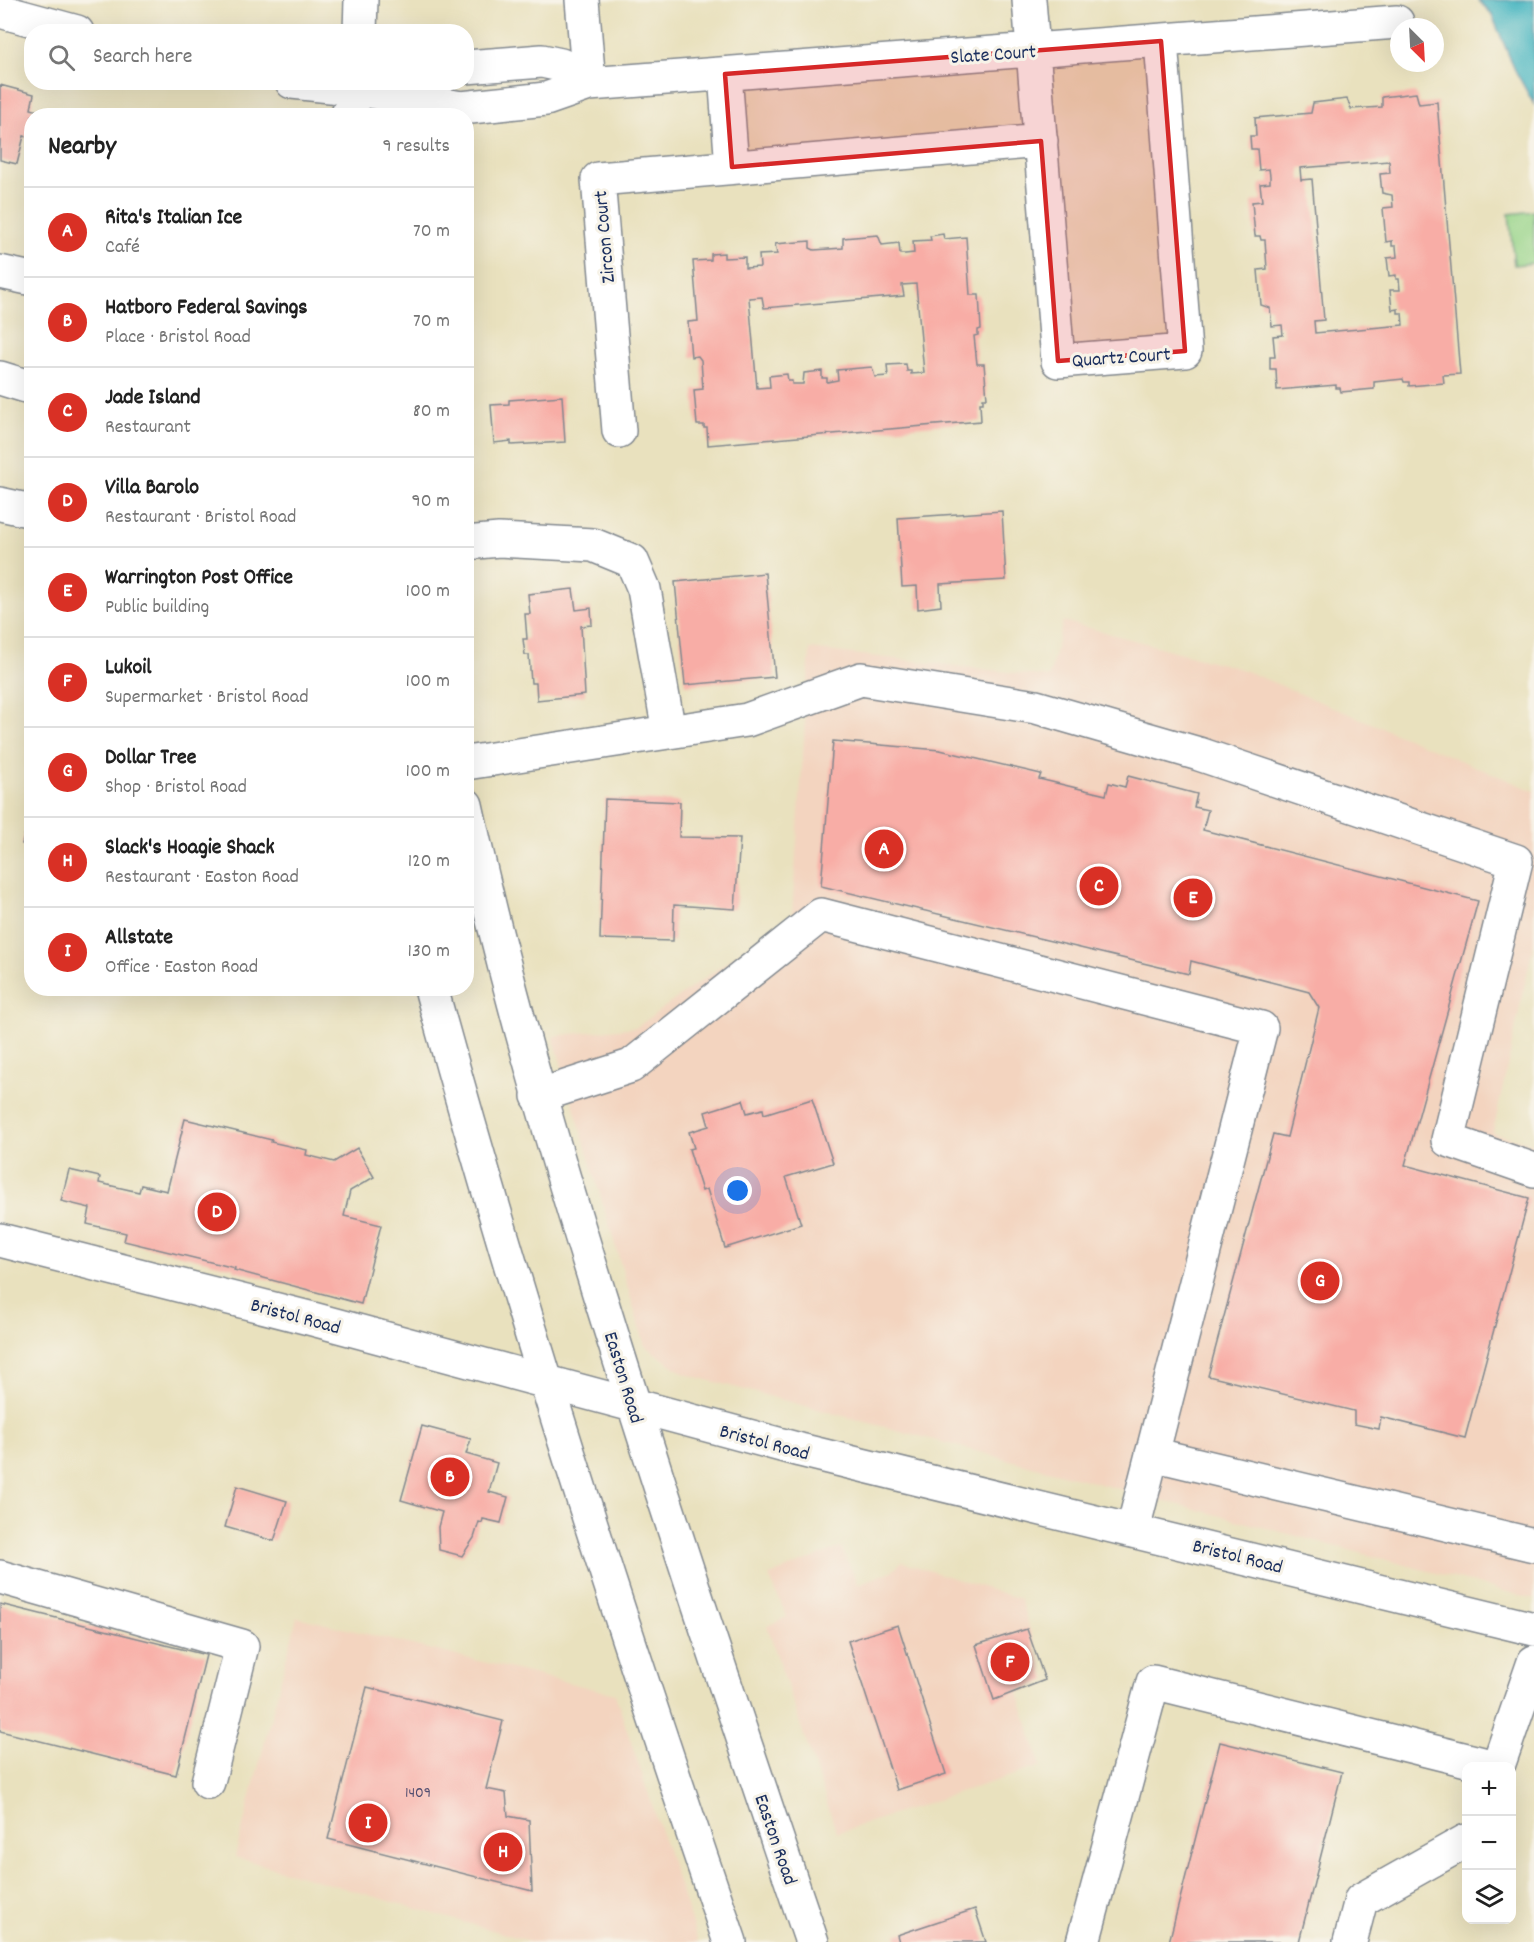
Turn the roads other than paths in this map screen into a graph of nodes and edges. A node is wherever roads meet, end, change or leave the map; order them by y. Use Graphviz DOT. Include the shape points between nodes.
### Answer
graph roads {
  1 [pos="361,0"];
  2 [pos="582,0"];
  3 [pos="1029,0"];
  4 [pos="0,11"];
  5 [pos="1390,23"];
  6 [pos="48,24"];
  7 [pos="360,24"];
  8 [pos="1161,41"];
  9 [pos="1034,50"];
  10 [pos="474,66"];
  11 [pos="725,74"];
  12 [pos="589,84"];
  13 [pos="331,90"];
  14 [pos="365,97"];
  15 [pos="1041,141"];
  16 [pos="732,167"];
  17 [pos="0,272"];
  18 [pos="24,277"];
  19 [pos="619,430"];
  20 [pos="0,504"];
  21 [pos="24,509"];
  22 [pos="474,542"];
  23 [pos="669,732"];
  24 [pos="474,762"];
  25 [pos="474,842"];
  26 [pos="433,996"];
  27 [pos="538,1095"];
  28 [pos="1534,1170"];
  29 [pos="0,1240"];
  30 [pos="549,1384"];
  31 [pos="634,1406"];
  32 [pos="1152,1454"];
  33 [pos="1133,1529"];
  34 [pos="1534,1545"];
  35 [pos="0,1577"];
  36 [pos="1534,1629"];
  37 [pos="1534,1662"];
  38 [pos="1471,1762"];
  39 [pos="1500,1762"];
  40 [pos="208,1782"];
  41 [pos="1462,1844"];
  42 [pos="730,1942"];
  43 [pos="812,1942"];
  44 [pos="1083,1942"];
  45 [pos="1350,1942"];
  1 -- 7 [label="main road"];
  2 -- 12 [label="main road"];
  3 -- 9 [label="main road, Quartz Court"];
  4 -- 6 [label="main road"];
  5 -- 8 [label="main road, Slate Court"];
  8 -- 9 [label="main road, Slate Court"];
  8 -- 15 [label="main road, Quartz Court" via="1185,351 1058,361"];
  9 -- 11 [label="main road, Slate Court"];
  9 -- 15 [label="main road, Quartz Court"];
  10 -- 12 [label="main road" via="542,61 561,65"];
  11 -- 12 [label="main road, Slate Court"];
  11 -- 16 [label="main road"];
  12 -- 14 [label="main road, Slate Court" via="546,99 461,108"];
  13 -- 14 [label="main road, Slate Court"];
  15 -- 16 [label="main road, Zircon Court"];
  16 -- 19 [label="main road, Zircon Court" via="598,178"];
  17 -- 18 [label="main road"];
  20 -- 21 [label="main road"];
  22 -- 23 [label="main road" via="592,545 632,561 644,589"];
  23 -- 24 [label="main road"];
  23 -- 28 [label="main road" via="747,720 861,679 1036,707 1199,754 1516,861 1448,1140"];
  25 -- 27 [label="main road, Easton Road"];
  26 -- 30 [label="main road" via="470,1130"];
  27 -- 31 [label="main road, Easton Road"];
  27 -- 32 [label="main road" via="630,1066 821,915 1260,1028"];
  29 -- 30 [label="main road, Bristol Road"];
  30 -- 31 [label="main road, Bristol Road"];
  30 -- 42 [label="main road" via="651,1710"];
  31 -- 33 [label="main road, Bristol Road" via="949,1488"];
  31 -- 43 [label="main road, Easton Road"];
  32 -- 33 [label="main road"];
  32 -- 34 [label="main road"];
  33 -- 36 [label="main road, Bristol Road"];
  35 -- 40 [label="main road" via="242,1646"];
  37 -- 39 [label="main road"];
  38 -- 44 [label="main road" via="1153,1682"];
  41 -- 45 [label="main road" via="1361,1900"];
}
